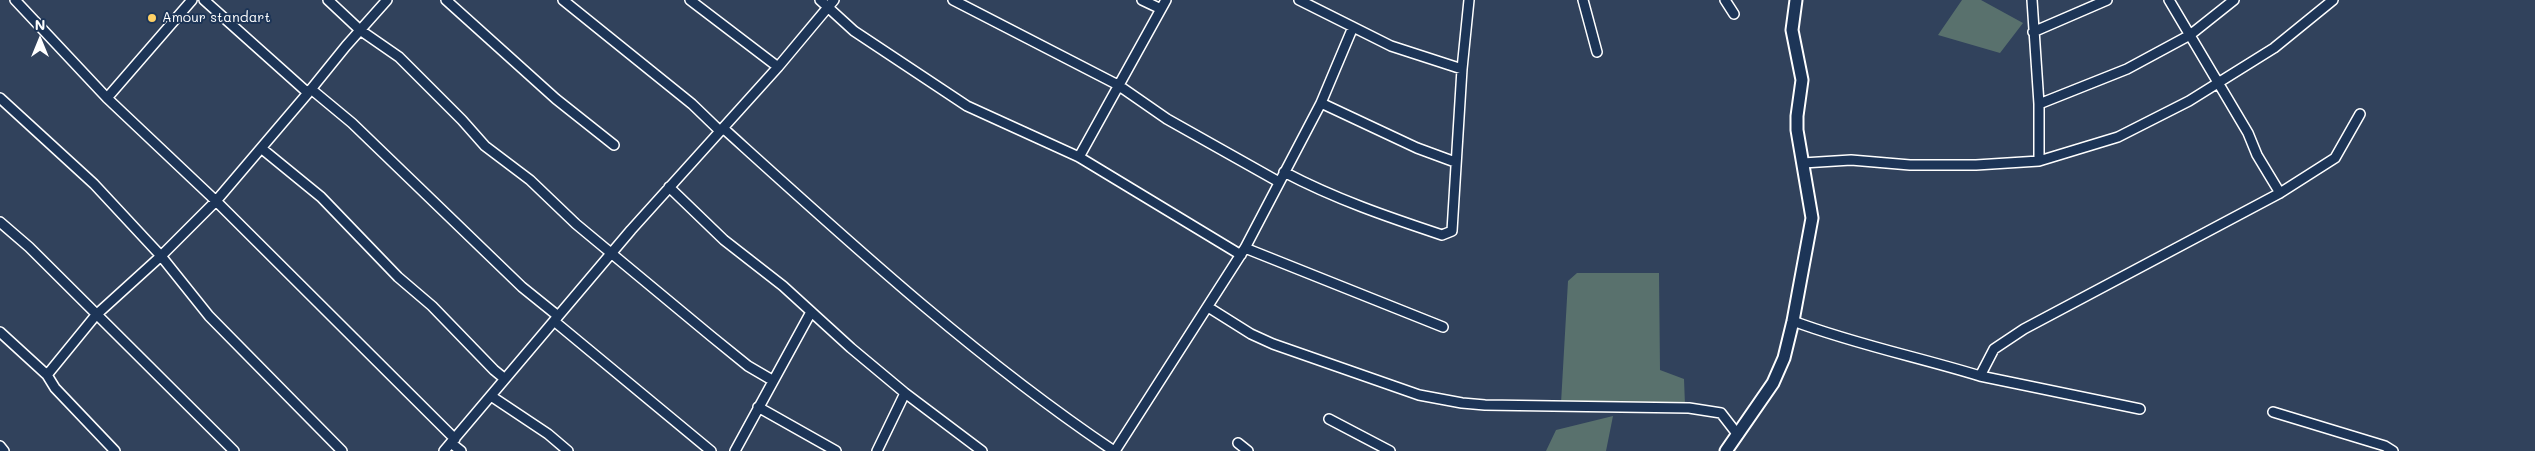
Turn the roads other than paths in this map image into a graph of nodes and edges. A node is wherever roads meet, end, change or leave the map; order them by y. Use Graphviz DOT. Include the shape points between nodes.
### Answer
graph roads {
  1 [pos="15,0"];
  2 [pos="192,0"];
  3 [pos="204,0"];
  4 [pos="328,0"];
  5 [pos="387,0"];
  6 [pos="446,0"];
  7 [pos="563,0"];
  8 [pos="690,0"];
  9 [pos="820,0"];
  10 [pos="953,0"];
  11 [pos="1142,0"];
  12 [pos="1166,0"];
  13 [pos="1299,0"];
  14 [pos="1469,0"];
  15 [pos="1583,0"];
  16 [pos="1725,0"];
  17 [pos="1796,0"];
  18 [pos="2032,0"];
  19 [pos="2107,0"];
  20 [pos="2169,0"];
  21 [pos="2234,0"];
  22 [pos="2333,0"];
  23 [pos="831,3"];
  24 [pos="1161,9"];
  25 [pos="1734,14"];
  26 [pos="1353,27"];
  27 [pos="360,30"];
  28 [pos="2033,32"];
  29 [pos="2190,36"];
  30 [pos="1597,52"];
  31 [pos="778,67"];
  32 [pos="1462,69"];
  33 [pos="2219,83"];
  34 [pos="1118,85"];
  35 [pos="310,91"];
  36 [pos="0,98"];
  37 [pos="107,98"];
  38 [pos="1321,103"];
  39 [pos="2039,104"];
  40 [pos="2360,114"];
  41 [pos="722,129"];
  42 [pos="614,145"];
  43 [pos="261,148"];
  44 [pos="1079,157"];
  45 [pos="2039,161"];
  46 [pos="1455,162"];
  47 [pos="1804,163"];
  48 [pos="1284,172"];
  49 [pos="1279,182"];
  50 [pos="669,187"];
  51 [pos="2280,193"];
  52 [pos="216,201"];
  53 [pos="0,222"];
  54 [pos="1243,252"];
  55 [pos="611,253"];
  56 [pos="161,256"];
  57 [pos="1208,307"];
  58 [pos="811,312"];
  59 [pos="96,315"];
  60 [pos="556,319"];
  61 [pos="1793,321"];
  62 [pos="1443,328"];
  63 [pos="2,337"];
  64 [pos="47,375"];
  65 [pos="1980,376"];
  66 [pos="505,379"];
  67 [pos="772,380"];
  68 [pos="905,393"];
  69 [pos="491,396"];
  70 [pos="758,407"];
  71 [pos="2140,409"];
  72 [pos="2273,412"];
  73 [pos="1329,419"];
  74 [pos="1738,434"];
  75 [pos="453,441"];
  76 [pos="1238,444"];
  77 [pos="0,446"];
  78 [pos="4,451"];
  79 [pos="115,451"];
  80 [pos="234,451"];
  81 [pos="342,451"];
  82 [pos="444,451"];
  83 [pos="461,451"];
  84 [pos="568,451"];
  85 [pos="711,451"];
  86 [pos="735,451"];
  87 [pos="836,451"];
  88 [pos="877,451"];
  89 [pos="982,451"];
  90 [pos="1115,451"];
  91 [pos="1248,451"];
  92 [pos="1390,451"];
  93 [pos="1726,451"];
  94 [pos="2393,451"];
  1 -- 37 [label="street"];
  2 -- 37 [label="street"];
  3 -- 35 [label="street"];
  4 -- 27 [label="street"];
  5 -- 27 [label="street"];
  6 -- 42 [label="street" via="556,99"];
  7 -- 41 [label="street"];
  8 -- 31 [label="street"];
  9 -- 23 [label="street"];
  10 -- 34 [label="street"];
  11 -- 24 [label="street"];
  12 -- 24 [label="street"];
  13 -- 26 [label="street"];
  14 -- 32 [label="street"];
  15 -- 30 [label="street"];
  16 -- 25 [label="street"];
  17 -- 47 [label="street" via="1792,30 1802,80 1796,116"];
  18 -- 28 [label="street"];
  19 -- 28 [label="street"];
  20 -- 29 [label="street"];
  21 -- 29 [label="street"];
  22 -- 33 [label="street" via="2274,48"];
  23 -- 31 [label="street"];
  23 -- 44 [label="street" via="854,31 967,106"];
  24 -- 34 [label="street"];
  26 -- 32 [label="street" via="1391,46"];
  26 -- 38 [label="street"];
  27 -- 35 [label="street"];
  27 -- 55 [label="street" via="399,57 485,146 530,180"];
  28 -- 39 [label="street"];
  29 -- 33 [label="street"];
  29 -- 39 [label="street" via="2127,69"];
  31 -- 41 [label="street"];
  32 -- 46 [label="street"];
  33 -- 45 [label="street" via="2118,137"];
  33 -- 51 [label="street"];
  34 -- 44 [label="street"];
  34 -- 49 [label="street" via="1167,119"];
  35 -- 43 [label="street"];
  35 -- 60 [label="street" via="352,123"];
  36 -- 56 [label="street" via="94,184"];
  37 -- 52 [label="street"];
  38 -- 46 [label="street"];
  38 -- 48 [label="street"];
  39 -- 45 [label="street"];
  40 -- 51 [label="street" via="2335,158"];
  41 -- 50 [label="street"];
  41 -- 90 [label="street" via="861,253 1040,398"];
  43 -- 52 [label="street"];
  43 -- 66 [label="street" via="321,198"];
  44 -- 54 [label="street"];
  45 -- 47 [label="street" via="1976,165 1910,165 1851,160"];
  46 -- 48 [label="street" via="1452,231 1448,235 1380,215"];
  47 -- 61 [label="street" via="1812,218"];
  48 -- 49 [label="street"];
  49 -- 54 [label="street"];
  50 -- 55 [label="street"];
  50 -- 58 [label="street" via="724,240"];
  51 -- 65 [label="street" via="2024,329 1994,349"];
  52 -- 56 [label="street"];
  52 -- 75 [label="street"];
  53 -- 59 [label="street" via="30,247"];
  54 -- 57 [label="street"];
  54 -- 62 [label="street"];
  55 -- 60 [label="street"];
  55 -- 67 [label="street" via="748,366"];
  56 -- 59 [label="street"];
  56 -- 81 [label="street" via="209,316"];
  57 -- 74 [label="street" via="1274,344 1419,395 1462,404 1697,410 1721,413"];
  57 -- 90 [label="street"];
  58 -- 67 [label="street"];
  58 -- 68 [label="street"];
  59 -- 64 [label="street"];
  59 -- 80 [label="street"];
  60 -- 66 [label="street"];
  60 -- 85 [label="street"];
  61 -- 65 [label="street" via="1832,336"];
  61 -- 74 [label="street" via="1784,358"];
  63 -- 64 [label="street"];
  64 -- 79 [label="street" via="55,388"];
  65 -- 71 [label="street"];
  66 -- 69 [label="street"];
  67 -- 70 [label="street"];
  68 -- 88 [label="street"];
  68 -- 89 [label="street"];
  69 -- 75 [label="street"];
  69 -- 84 [label="street"];
  70 -- 86 [label="street"];
  70 -- 87 [label="street"];
  72 -- 94 [label="street"];
  73 -- 92 [label="street"];
  74 -- 93 [label="street"];
  75 -- 82 [label="street"];
  75 -- 83 [label="street"];
  76 -- 91 [label="street"];
  77 -- 78 [label="street"];
}
